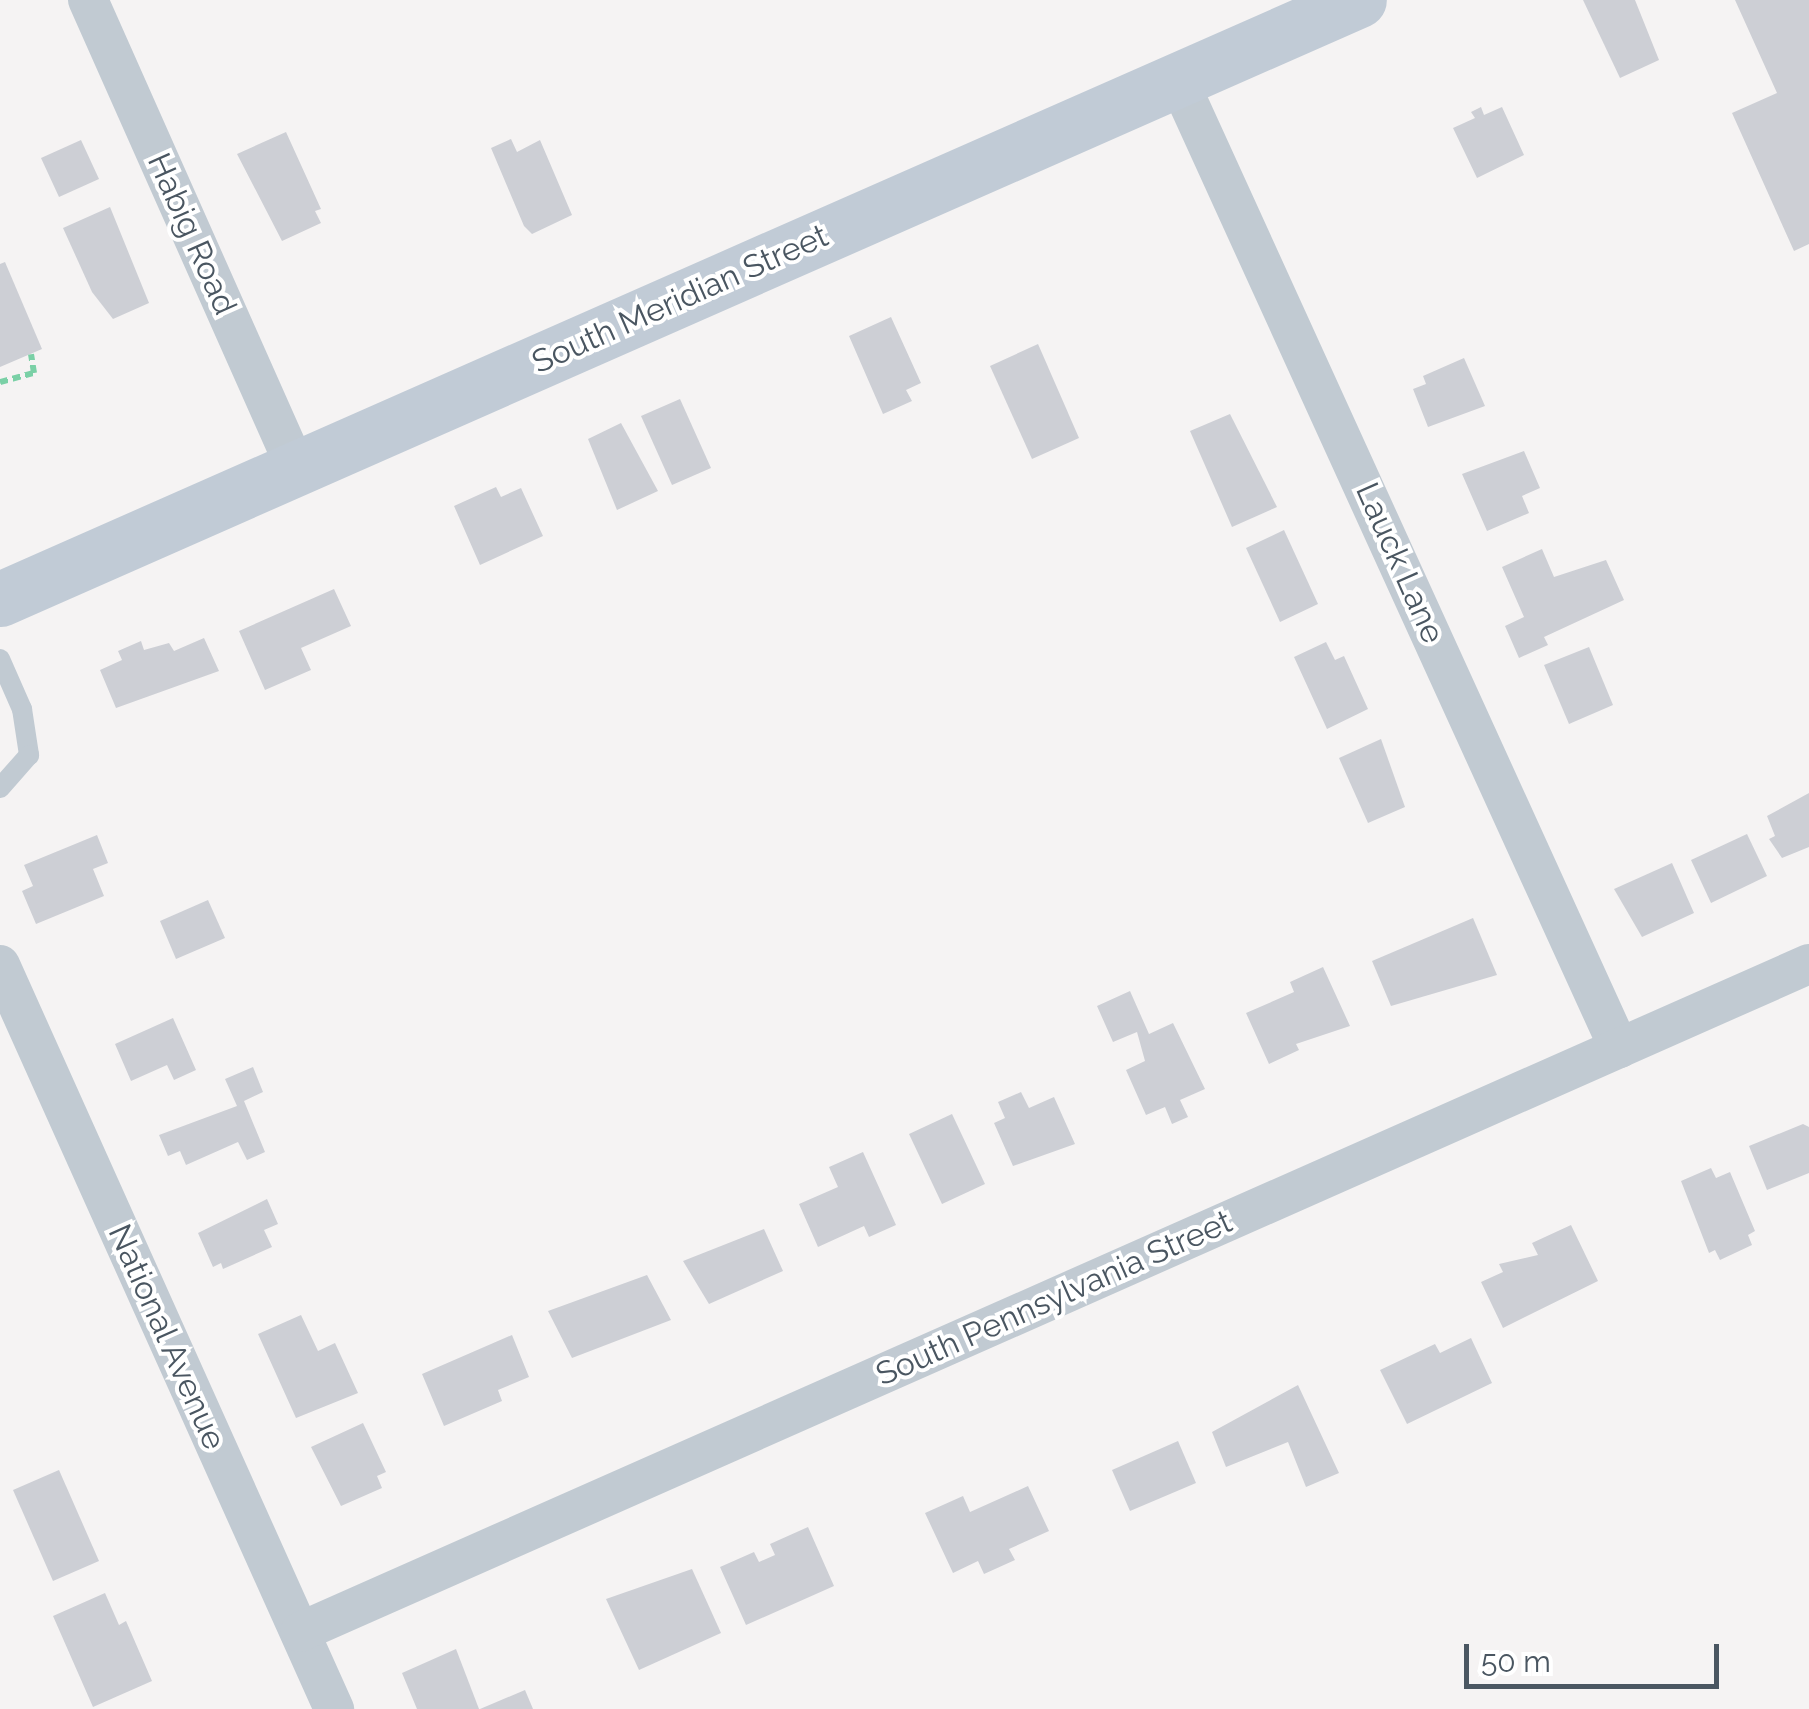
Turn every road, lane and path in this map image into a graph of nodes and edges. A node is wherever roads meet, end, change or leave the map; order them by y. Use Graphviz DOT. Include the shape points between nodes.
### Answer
graph roads {
  1 [pos="88,0"];
  2 [pos="1360,0"];
  3 [pos="1178,80"];
  4 [pos="31,354"];
  5 [pos="0,382"];
  6 [pos="296,468"];
  7 [pos="0,599"];
  8 [pos="0,658"];
  9 [pos="0,788"];
  10 [pos="1809,964"];
  11 [pos="0,965"];
  12 [pos="1619,1048"];
  13 [pos="300,1632"];
  14 [pos="334,1709"];
  1 -- 6 [label="street, Habig Road"];
  2 -- 3 [label="main road, South Meridian Street"];
  3 -- 6 [label="main road, South Meridian Street"];
  3 -- 12 [label="street, Lauck Lane"];
  4 -- 5 [label="path" via="34,373"];
  6 -- 7 [label="main road, South Meridian Street"];
  8 -- 9 [label="lane" via="22,709 28,756"];
  10 -- 12 [label="street, South Pennsylvania Street"];
  11 -- 13 [label="street, National Avenue"];
  12 -- 13 [label="street, South Pennsylvania Street"];
  13 -- 14 [label="street, National Avenue"];
}
